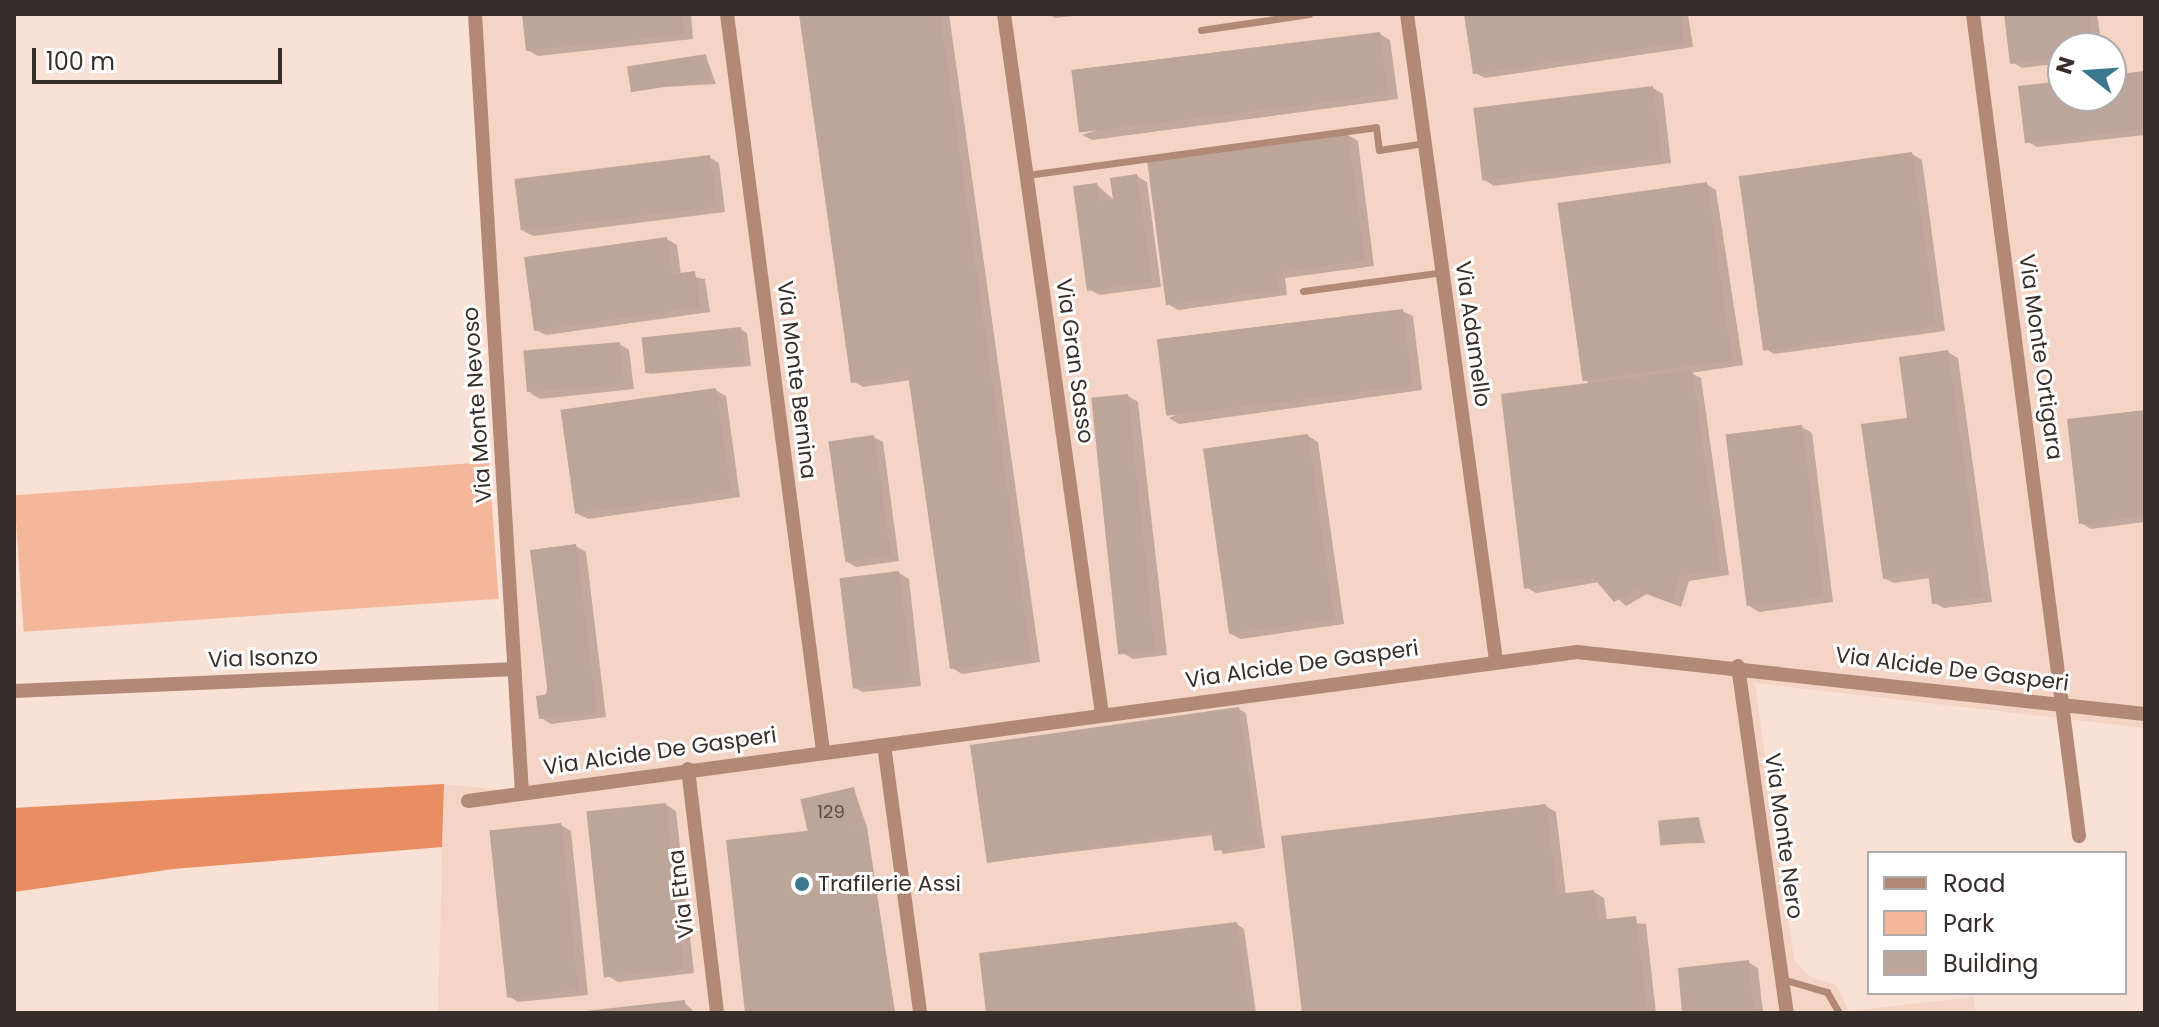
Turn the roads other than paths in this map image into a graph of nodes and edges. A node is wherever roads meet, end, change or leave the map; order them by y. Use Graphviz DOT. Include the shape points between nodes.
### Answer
graph roads {
  1 [pos="475,14"];
  2 [pos="727,14"];
  3 [pos="1004,14"];
  4 [pos="1309,14"];
  5 [pos="1407,14"];
  6 [pos="1973,14"];
  7 [pos="1201,30"];
  8 [pos="1425,143"];
  9 [pos="1027,175"];
  10 [pos="1443,272"];
  11 [pos="1303,291"];
  12 [pos="1496,660"];
  13 [pos="1738,666"];
  14 [pos="515,669"];
  15 [pos="14,691"];
  16 [pos="2067,706"];
  17 [pos="1102,714"];
  18 [pos="2145,714"];
  19 [pos="884,745"];
  20 [pos="823,751"];
  21 [pos="688,769"];
  22 [pos="522,793"];
  23 [pos="468,801"];
  24 [pos="2079,836"];
  25 [pos="1782,979"];
  26 [pos="717,1013"];
  27 [pos="920,1013"];
  28 [pos="1787,1013"];
  29 [pos="1839,1013"];
  1 -- 14 [label="street, Via Monte Nevoso"];
  2 -- 20 [label="street, Via Monte Bernina"];
  3 -- 9 [label="street, Via Gran Sasso"];
  4 -- 7 [label="lane"];
  5 -- 8 [label="street, Via Adamello"];
  6 -- 16 [label="street, Via Monte Ortigara"];
  8 -- 9 [label="lane" via="1379,150 1376,127"];
  8 -- 10 [label="street, Via Adamello"];
  9 -- 17 [label="street, Via Gran Sasso"];
  10 -- 11 [label="lane"];
  10 -- 12 [label="street, Via Adamello"];
  12 -- 13 [label="street, Via Alcide De Gasperi" via="1577,652"];
  12 -- 17 [label="street, Via Alcide De Gasperi"];
  13 -- 16 [label="street, Via Alcide De Gasperi"];
  13 -- 25 [label="street, Via Monte Nero"];
  14 -- 15 [label="street, Via Isonzo"];
  14 -- 22 [label="street, Via Monte Nevoso"];
  16 -- 18 [label="street, Via Alcide De Gasperi"];
  16 -- 24 [label="street, Via Monte Ortigara"];
  17 -- 19 [label="street, Via Alcide De Gasperi"];
  19 -- 20 [label="street, Via Alcide De Gasperi"];
  19 -- 27 [label="street"];
  20 -- 21 [label="street, Via Alcide De Gasperi"];
  21 -- 22 [label="street, Via Alcide De Gasperi"];
  21 -- 26 [label="street, Via Etna"];
  22 -- 23 [label="street, Via Alcide De Gasperi"];
  25 -- 28 [label="street, Via Monte Nero"];
  25 -- 29 [label="lane" via="1827,992"];
}
